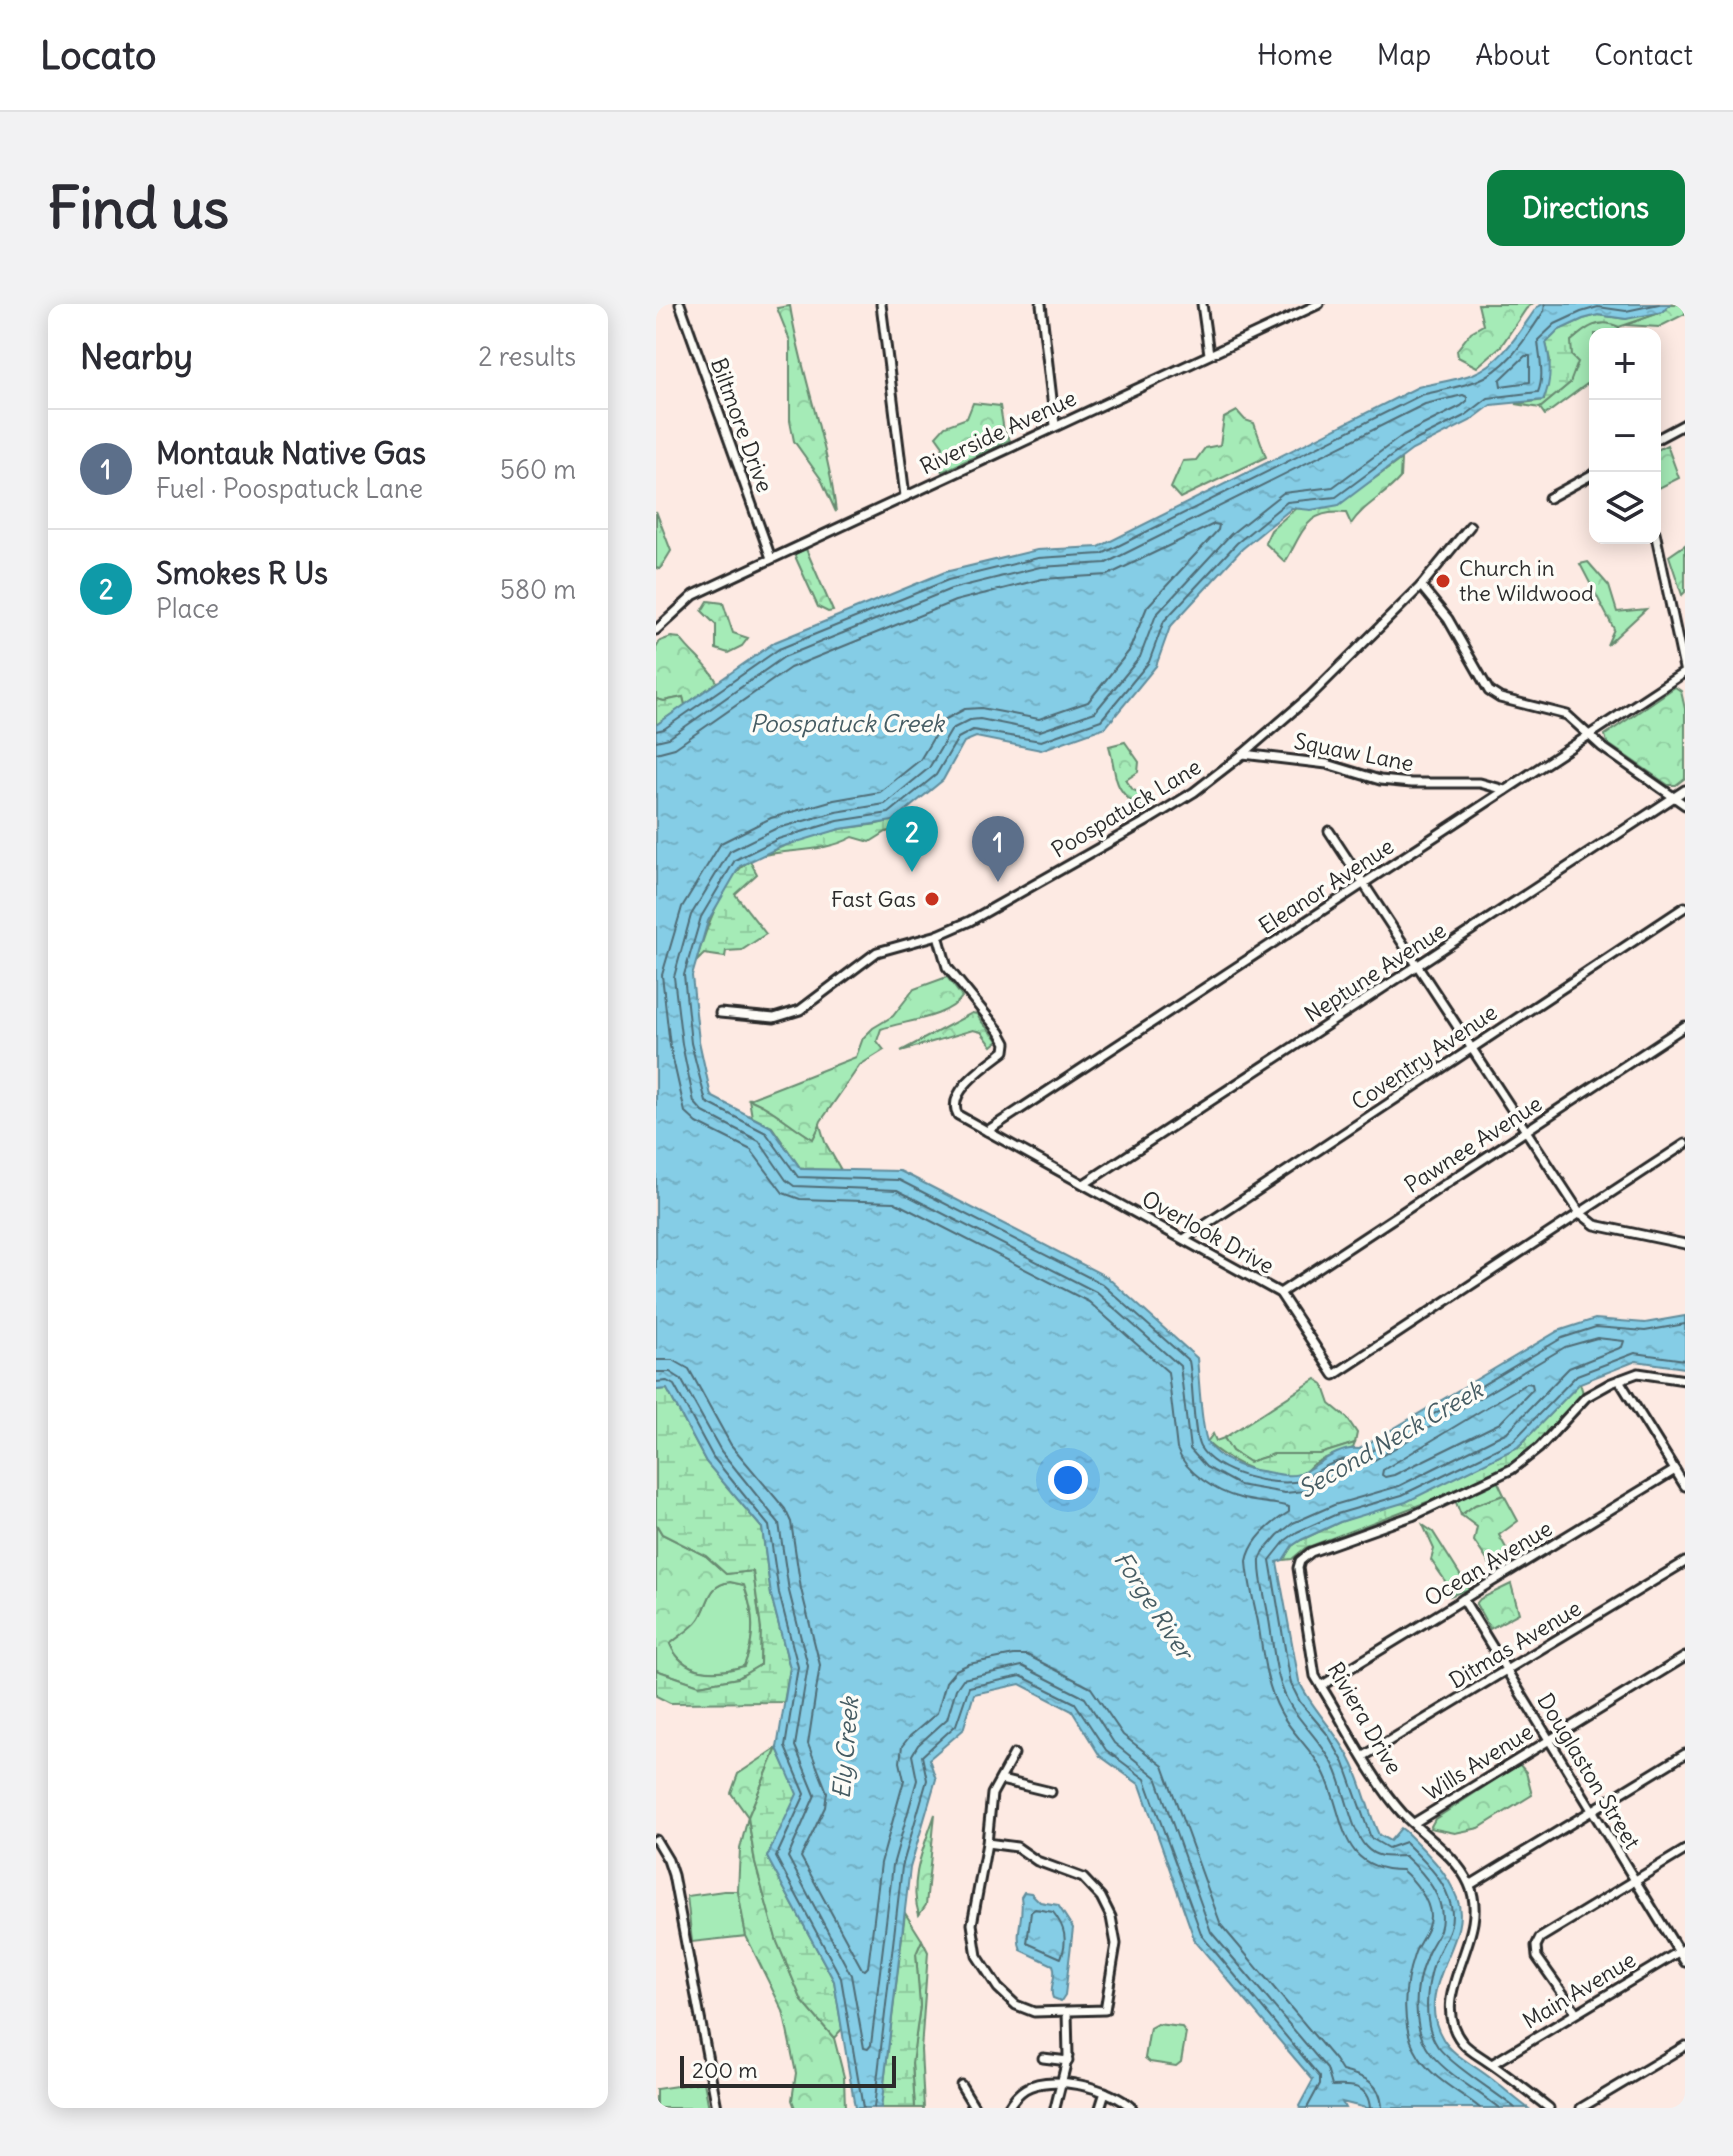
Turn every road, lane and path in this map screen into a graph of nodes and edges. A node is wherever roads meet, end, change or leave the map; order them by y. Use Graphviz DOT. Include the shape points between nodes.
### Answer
graph roads {
  1 [pos="680,304"];
  2 [pos="881,304"];
  3 [pos="1041,304"];
  4 [pos="1202,304"];
  5 [pos="1319,304"];
  6 [pos="1209,354"];
  7 [pos="1685,424"];
  8 [pos="1055,425"];
  9 [pos="1661,437"];
  10 [pos="1589,476"];
  11 [pos="905,496"];
  12 [pos="1549,498"];
  13 [pos="1470,526"];
  14 [pos="1658,544"];
  15 [pos="771,558"];
  16 [pos="1421,586"];
  17 [pos="656,630"];
  18 [pos="1685,672"];
  19 [pos="1590,734"];
  20 [pos="1243,754"];
  21 [pos="1505,790"];
  22 [pos="1685,790"];
  23 [pos="1673,798"];
  24 [pos="1685,805"];
  25 [pos="1329,831"];
  26 [pos="1363,883"];
  27 [pos="1685,907"];
  28 [pos="938,935"];
  29 [pos="1417,967"];
  30 [pos="720,1013"];
  31 [pos="1685,1026"];
  32 [pos="1471,1047"];
  33 [pos="1527,1130"];
  34 [pos="987,1131"];
  35 [pos="1685,1144"];
  36 [pos="1084,1184"];
  37 [pos="1580,1213"];
  38 [pos="1184,1239"];
  39 [pos="1685,1244"];
  40 [pos="1280,1293"];
  41 [pos="1619,1380"];
  42 [pos="1685,1380"];
  43 [pos="1675,1470"];
  44 [pos="1685,1486"];
  45 [pos="1685,1562"];
  46 [pos="1463,1599"];
  47 [pos="1685,1657"];
  48 [pos="1507,1670"];
  49 [pos="1321,1686"];
  50 [pos="1548,1740"];
  51 [pos="1014,1754"];
  52 [pos="1685,1754"];
  53 [pos="1364,1756"];
  54 [pos="1001,1780"];
  55 [pos="1051,1792"];
  56 [pos="1592,1810"];
  57 [pos="1414,1823"];
  58 [pos="656,1840"];
  59 [pos="987,1843"];
  60 [pos="1685,1850"];
  61 [pos="1635,1880"];
  62 [pos="1470,1885"];
  63 [pos="1682,1950"];
  64 [pos="1685,1962"];
  65 [pos="1067,2012"];
  66 [pos="1576,2012"];
  67 [pos="1685,2046"];
  68 [pos="1043,2058"];
  69 [pos="1068,2061"];
  70 [pos="1492,2064"];
  71 [pos="1062,2083"];
  72 [pos="961,2085"];
  73 [pos="1105,2092"];
  74 [pos="717,2108"];
  75 [pos="975,2108"];
  76 [pos="1008,2108"];
  77 [pos="1055,2108"];
  78 [pos="1100,2108"];
  79 [pos="1132,2108"];
  80 [pos="1549,2108"];
  81 [pos="1581,2108"];
  1 -- 15 [label="street, Biltmore Drive"];
  2 -- 11 [label="street"];
  3 -- 8 [label="street"];
  4 -- 6 [label="street"];
  5 -- 6 [label="street, Riverside Avenue"];
  6 -- 8 [label="street, Riverside Avenue"];
  7 -- 9 [label="street"];
  8 -- 11 [label="street, Riverside Avenue"];
  10 -- 12 [label="street"];
  11 -- 15 [label="street, Riverside Avenue"];
  13 -- 16 [label="street, Poospatuck Lane"];
  14 -- 18 [label="street"];
  15 -- 17 [label="street, Riverside Avenue" via="694,595"];
  16 -- 19 [label="street" via="1448,619 1489,691 1567,715"];
  16 -- 20 [label="street, Poospatuck Lane"];
  18 -- 19 [label="street, Eleanor Avenue"];
  19 -- 21 [label="street, Eleanor Avenue"];
  19 -- 23 [label="street"];
  20 -- 21 [label="street, Squaw Lane" via="1327,764 1380,780 1480,783"];
  20 -- 28 [label="street, Poospatuck Lane" via="1145,822"];
  21 -- 26 [label="street, Eleanor Avenue"];
  22 -- 23 [label="street, Neptune Avenue"];
  23 -- 24 [label="street"];
  23 -- 29 [label="street, Neptune Avenue"];
  25 -- 26 [label="street"];
  26 -- 29 [label="street"];
  26 -- 34 [label="street, Eleanor Avenue"];
  27 -- 32 [label="street, Coventry Avenue"];
  28 -- 30 [label="street, Poospatuck Lane" via="877,952 800,1010 774,1018"];
  28 -- 34 [label="street, Overlook Drive" via="947,967 1006,1043 1005,1051 962,1087 955,1101 958,1115"];
  29 -- 32 [label="street"];
  29 -- 36 [label="street, Neptune Avenue"];
  31 -- 33 [label="street, Pawnee Avenue"];
  32 -- 33 [label="street"];
  32 -- 38 [label="street, Coventry Avenue"];
  33 -- 37 [label="street"];
  33 -- 40 [label="street, Pawnee Avenue"];
  34 -- 36 [label="street, Overlook Drive"];
  35 -- 37 [label="street"];
  36 -- 38 [label="street, Overlook Drive"];
  37 -- 39 [label="street" via="1595,1225"];
  37 -- 40 [label="street, Overlook Drive" via="1334,1375"];
  38 -- 40 [label="street, Overlook Drive"];
  41 -- 42 [label="street, Riviera Drive" via="1638,1373"];
  41 -- 43 [label="street"];
  41 -- 49 [label="street, Riviera Drive" via="1586,1397 1512,1469 1300,1561 1298,1577"];
  43 -- 44 [label="street"];
  43 -- 46 [label="street, Ocean Avenue"];
  45 -- 48 [label="street, Ditmas Avenue"];
  46 -- 48 [label="street, Douglaston Street"];
  46 -- 49 [label="street, Ocean Avenue"];
  47 -- 50 [label="street, Wills Avenue"];
  48 -- 50 [label="street, Douglaston Street"];
  48 -- 53 [label="street, Ditmas Avenue"];
  49 -- 53 [label="street, Riviera Drive"];
  50 -- 56 [label="street, Douglaston Street"];
  50 -- 57 [label="street, Wills Avenue"];
  51 -- 54 [label="street"];
  52 -- 56 [label="street"];
  53 -- 57 [label="street, Riviera Drive"];
  54 -- 55 [label="street"];
  54 -- 59 [label="street" via="992,1794"];
  56 -- 61 [label="street, Douglaston Street"];
  56 -- 62 [label="street"];
  57 -- 62 [label="street, Riviera Drive"];
  58 -- 74 [label="street" via="673,1875"];
  59 -- 65 [label="street" via="972,1924 977,1956 1016,2005 1034,2012"];
  59 -- 65 [label="street" via="1017,1847 1037,1861 1083,1878 1111,1917 1116,1944 1105,2010"];
  60 -- 61 [label="street"];
  61 -- 63 [label="street, Douglaston Street"];
  61 -- 66 [label="street" via="1540,1938 1536,1946 1537,1957"];
  62 -- 70 [label="street" via="1474,1924 1450,2003 1462,2042"];
  63 -- 64 [label="street, Douglaston Street"];
  63 -- 66 [label="street, Main Avenue"];
  65 -- 69 [label="street"];
  66 -- 70 [label="street, Main Avenue"];
  67 -- 81 [label="street"];
  68 -- 69 [label="street"];
  69 -- 71 [label="street"];
  70 -- 80 [label="street"];
  71 -- 73 [label="street"];
  71 -- 76 [label="street" via="1033,2085"];
  71 -- 77 [label="street"];
  72 -- 75 [label="street"];
  73 -- 78 [label="street"];
  73 -- 79 [label="street"];
}
